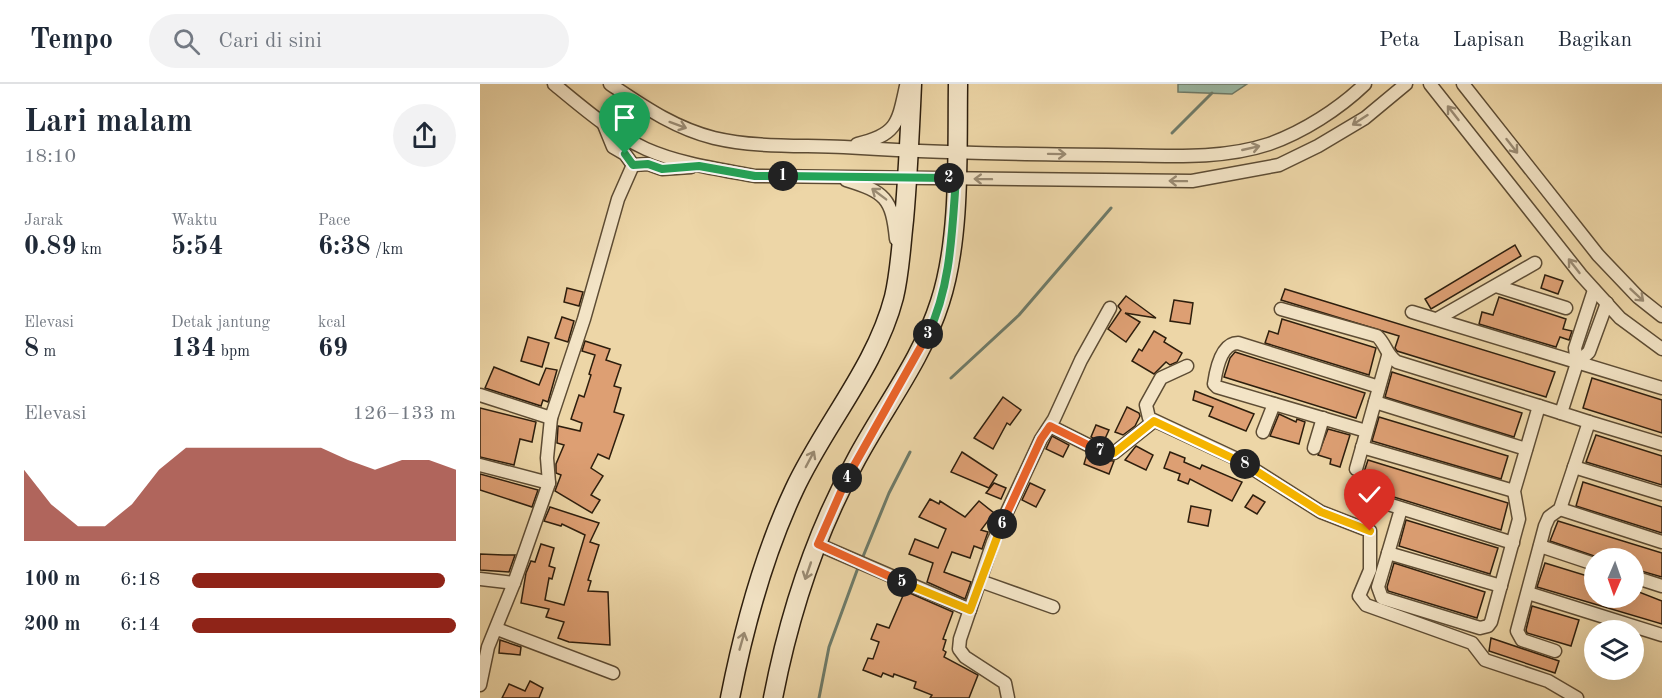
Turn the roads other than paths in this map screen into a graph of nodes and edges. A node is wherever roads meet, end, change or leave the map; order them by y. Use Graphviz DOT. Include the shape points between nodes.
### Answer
graph roads {
  1 [pos="554,84"];
  2 [pos="610,84"];
  3 [pos="906,84"];
  4 [pos="912,84"];
  5 [pos="958,84"];
  6 [pos="1365,84"];
  7 [pos="1406,84"];
  8 [pos="1430,84"];
  9 [pos="1463,84"];
  10 [pos="602,120"];
  11 [pos="841,147"];
  12 [pos="909,152"];
  13 [pos="957,153"];
  14 [pos="633,165"];
  15 [pos="699,166"];
  16 [pos="833,176"];
  17 [pos="907,177"];
  18 [pos="956,178"];
  19 [pos="1535,263"];
  20 [pos="900,267"];
  21 [pos="1496,286"];
  22 [pos="1594,290"];
  23 [pos="1607,303"];
  24 [pos="1110,308"];
  25 [pos="1566,308"];
  26 [pos="1281,309"];
  27 [pos="1412,312"];
  28 [pos="1662,316"];
  29 [pos="1437,319"];
  30 [pos="1662,349"];
  31 [pos="1388,356"];
  32 [pos="1577,363"];
  33 [pos="1187,366"];
  34 [pos="1379,387"];
  35 [pos="1662,388"];
  36 [pos="480,394"];
  37 [pos="1375,402"];
  38 [pos="1274,404"];
  39 [pos="1539,406"];
  40 [pos="1561,413"];
  41 [pos="551,418"];
  42 [pos="1323,418"];
  43 [pos="1154,421"];
  44 [pos="1589,422"];
  45 [pos="1050,426"];
  46 [pos="1366,431"];
  47 [pos="1263,432"];
  48 [pos="1662,444"];
  49 [pos="1362,447"];
  50 [pos="1314,448"];
  51 [pos="1527,449"];
  52 [pos="480,465"];
  53 [pos="1574,467"];
  54 [pos="1356,469"];
  55 [pos="549,483"];
  56 [pos="1514,491"];
  57 [pos="1662,494"];
  58 [pos="1375,501"];
  59 [pos="1401,508"];
  60 [pos="1560,509"];
  61 [pos="1662,542"];
  62 [pos="1513,543"];
  63 [pos="818,544"];
  64 [pos="1540,546"];
  65 [pos="1388,553"];
  66 [pos="1584,561"];
  67 [pos="480,579"];
  68 [pos="1644,580"];
  69 [pos="980,581"];
  70 [pos="514,583"];
  71 [pos="1501,586"];
  72 [pos="1662,586"];
  73 [pos="1528,593"];
  74 [pos="1053,608"];
  75 [pos="970,610"];
  76 [pos="497,629"];
  77 [pos="1662,635"];
  78 [pos="1555,651"];
  79 [pos="481,667"];
  80 [pos="613,673"];
  81 [pos="480,685"];
  82 [pos="730,698"];
  83 [pos="773,698"];
  84 [pos="1008,698"];
  85 [pos="1577,698"];
  1 -- 10 [label="street"];
  2 -- 11 [label="street, one-way" via="663,119 712,137 755,145"];
  3 -- 11 [label="street" via="898,120 889,133"];
  4 -- 12 [label="main road"];
  5 -- 13 [label="main road"];
  13 -- 6 [label="street, one-way" via="1189,156 1232,152 1269,144 1307,125"];
  7 -- 18 [label="street, one-way" via="1365,118 1318,146 1279,165 1234,175 1192,181"];
  22 -- 8 [label="street, one-way"];
  9 -- 28 [label="street, one-way" via="1598,255"];
  10 -- 14 [label="street" via="613,147"];
  10 -- 15 [label="street" via="645,148"];
  11 -- 12 [label="street"];
  12 -- 13 [label="street"];
  12 -- 17 [label="main road"];
  13 -- 18 [label="main road"];
  14 -- 15 [label="street" via="648,164 662,169"];
  14 -- 41 [label="street" via="618,199"];
  15 -- 16 [label="street" via="755,176"];
  16 -- 17 [label="street"];
  20 -- 16 [label="street, one-way" via="894,214 886,199 874,189"];
  17 -- 18 [label="street"];
  17 -- 20 [label="main road"];
  18 -- 63 [label="main road" via="950,254 930,331 857,457"];
  19 -- 21 [label="street"];
  82 -- 20 [label="main road, one-way" via="766,559 794,490 883,328"];
  21 -- 25 [label="street"];
  21 -- 29 [label="street"];
  22 -- 23 [label="street"];
  22 -- 32 [label="street" via="1575,348"];
  23 -- 30 [label="street" via="1620,318"];
  23 -- 32 [label="street" via="1589,352"];
  24 -- 45 [label="street"];
  26 -- 31 [label="street" via="1377,336"];
  27 -- 29 [label="street"];
  29 -- 32 [label="street"];
  31 -- 34 [label="street"];
  31 -- 39 [label="street"];
  32 -- 35 [label="street"];
  32 -- 40 [label="street"];
  33 -- 43 [label="street" via="1168,374 1154,389 1145,409"];
  34 -- 37 [label="street"];
  34 -- 38 [label="street" via="1238,343 1225,347 1214,384"];
  36 -- 41 [label="street"];
  37 -- 46 [label="street"];
  37 -- 51 [label="street"];
  38 -- 42 [label="street"];
  38 -- 47 [label="street"];
  39 -- 40 [label="street"];
  39 -- 51 [label="street"];
  40 -- 44 [label="street"];
  41 -- 55 [label="street"];
  42 -- 46 [label="street"];
  42 -- 50 [label="street"];
  43 -- 45 [label="street" via="1114,453 1102,452"];
  43 -- 85 [label="street" via="1239,460 1321,512 1370,531 1370,570 1359,596 1366,605 1472,643 1485,660 1548,681"];
  44 -- 48 [label="street"];
  44 -- 53 [label="street"];
  45 -- 69 [label="street" via="993,542"];
  46 -- 49 [label="street"];
  49 -- 54 [label="street"];
  49 -- 56 [label="street"];
  51 -- 56 [label="street"];
  52 -- 55 [label="street"];
  53 -- 57 [label="street"];
  53 -- 60 [label="street"];
  55 -- 70 [label="street"];
  56 -- 62 [label="street" via="1519,519"];
  58 -- 59 [label="street"];
  59 -- 62 [label="street"];
  59 -- 65 [label="street"];
  60 -- 61 [label="street"];
  60 -- 64 [label="street" via="1549,517"];
  62 -- 71 [label="street"];
  63 -- 75 [label="street"];
  63 -- 83 [label="main road, one-way" via="782,650"];
  64 -- 66 [label="street"];
  64 -- 73 [label="street"];
  65 -- 71 [label="street"];
  65 -- 71 [label="street" via="1378,587 1382,598 1480,628 1491,622"];
  67 -- 70 [label="street"];
  68 -- 72 [label="street"];
  69 -- 74 [label="street"];
  69 -- 75 [label="street"];
  70 -- 76 [label="street"];
  73 -- 77 [label="street"];
  73 -- 78 [label="street" via="1517,636"];
  75 -- 84 [label="street" via="959,649 965,657 999,676"];
  76 -- 79 [label="street"];
  76 -- 80 [label="street"];
  79 -- 81 [label="street"];
}
